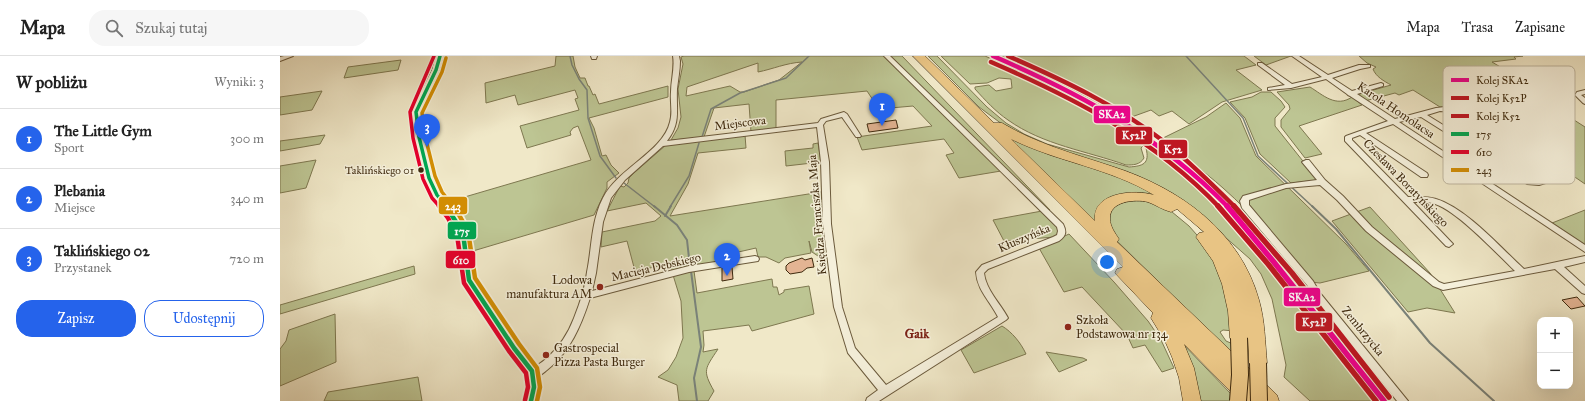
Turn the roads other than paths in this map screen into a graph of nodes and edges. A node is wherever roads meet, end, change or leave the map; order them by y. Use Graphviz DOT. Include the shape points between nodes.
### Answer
graph roads {
  1 [pos="290,56"];
  2 [pos="440,56"];
  3 [pos="676,56"];
  4 [pos="887,56"];
  5 [pos="909,56"];
  6 [pos="919,56"];
  7 [pos="1295,56"];
  8 [pos="280,59"];
  9 [pos="1260,64"];
  10 [pos="1368,66"];
  11 [pos="1328,78"];
  12 [pos="1381,85"];
  13 [pos="1291,86"];
  14 [pos="1270,89"];
  15 [pos="1585,92"];
  16 [pos="1350,94"];
  17 [pos="1585,102"];
  18 [pos="970,107"];
  19 [pos="1443,108"];
  20 [pos="1421,114"];
  21 [pos="1391,121"];
  22 [pos="820,125"];
  23 [pos="1443,128"];
  24 [pos="1361,132"];
  25 [pos="858,136"];
  26 [pos="661,144"];
  27 [pos="1443,155"];
  28 [pos="1306,162"];
  29 [pos="1424,175"];
  30 [pos="1322,182"];
  31 [pos="1486,184"];
  32 [pos="1407,200"];
  33 [pos="1449,244"];
  34 [pos="1585,249"];
  35 [pos="755,259"];
  36 [pos="1585,259"];
  37 [pos="1557,266"];
  38 [pos="1522,272"];
  39 [pos="1137,279"];
  40 [pos="1585,291"];
  41 [pos="586,296"];
  42 [pos="534,374"];
  43 [pos="885,391"];
  44 [pos="531,401"];
  45 [pos="872,401"];
  46 [pos="1192,401"];
  47 [pos="1238,401"];
  48 [pos="1252,401"];
  49 [pos="1259,401"];
  50 [pos="1270,401"];
  51 [pos="1403,401"];
  1 -- 8 [label="street"];
  2 -- 42 [label="street" via="416,112 429,178 437,195 463,233 469,280"];
  3 -- 26 [label="street, Macieja Dębskiego" via="678,68 673,94 674,122 670,134"];
  4 -- 43 [label="street, Kłuszyńska" via="1060,226 1062,231 1061,236 980,272 982,285 1003,318"];
  5 -- 39 [label="highway"];
  6 -- 18 [label="highway"];
  7 -- 11 [label="street, Karola Homolacsa"];
  9 -- 13 [label="street"];
  10 -- 11 [label="street"];
  11 -- 13 [label="street"];
  11 -- 16 [label="street, Karola Homolacsa"];
  12 -- 16 [label="street"];
  13 -- 14 [label="street"];
  15 -- 17 [label="street" via="1578,95"];
  16 -- 21 [label="street, Karola Homolacsa"];
  18 -- 39 [label="highway"];
  18 -- 49 [label="highway, bridge" via="1006,132 1051,153 1136,179 1162,192 1207,225 1225,247 1243,278 1254,313"];
  19 -- 20 [label="street"];
  20 -- 21 [label="street"];
  20 -- 23 [label="street"];
  21 -- 24 [label="street"];
  21 -- 27 [label="street, Karola Homolacsa"];
  22 -- 25 [label="street" via="823,120 844,114"];
  22 -- 26 [label="street, Miejscowa"];
  22 -- 43 [label="street, Księdza Franciszka Maja" via="825,162 827,224 838,307 851,350"];
  24 -- 29 [label="street"];
  24 -- 32 [label="street, Czesława Boratyńskiego" via="1348,137 1348,140"];
  26 -- 41 [label="street, Macieja Dębskiego" via="622,177 608,197 597,228"];
  28 -- 30 [label="street"];
  30 -- 38 [label="street" via="1369,229 1436,284 1443,287"];
  30 -- 51 [label="street, Zembrzycka" via="1290,185 1253,195 1244,202 1250,213"];
  31 -- 34 [label="street, Karola Homolacsa"];
  32 -- 33 [label="street, Czesława Boratyńskiego"];
  32 -- 38 [label="street" via="1430,200 1445,206"];
  35 -- 41 [label="street, Macieja Dębskiego" via="688,269"];
  36 -- 37 [label="street"];
  37 -- 38 [label="street"];
  37 -- 40 [label="street"];
  39 -- 46 [label="highway" via="1184,361"];
  39 -- 47 [label="highway, bridge" via="1106,232 1102,214 1108,205 1124,198 1142,197 1161,202 1179,212 1220,258 1230,282 1238,313"];
  39 -- 48 [label="highway"];
  39 -- 50 [label="highway"];
  41 -- 42 [label="street, Macieja Dębskiego" via="572,334 562,349"];
  42 -- 44 [label="street"];
  43 -- 45 [label="street, Kłuszyńska"];
}
